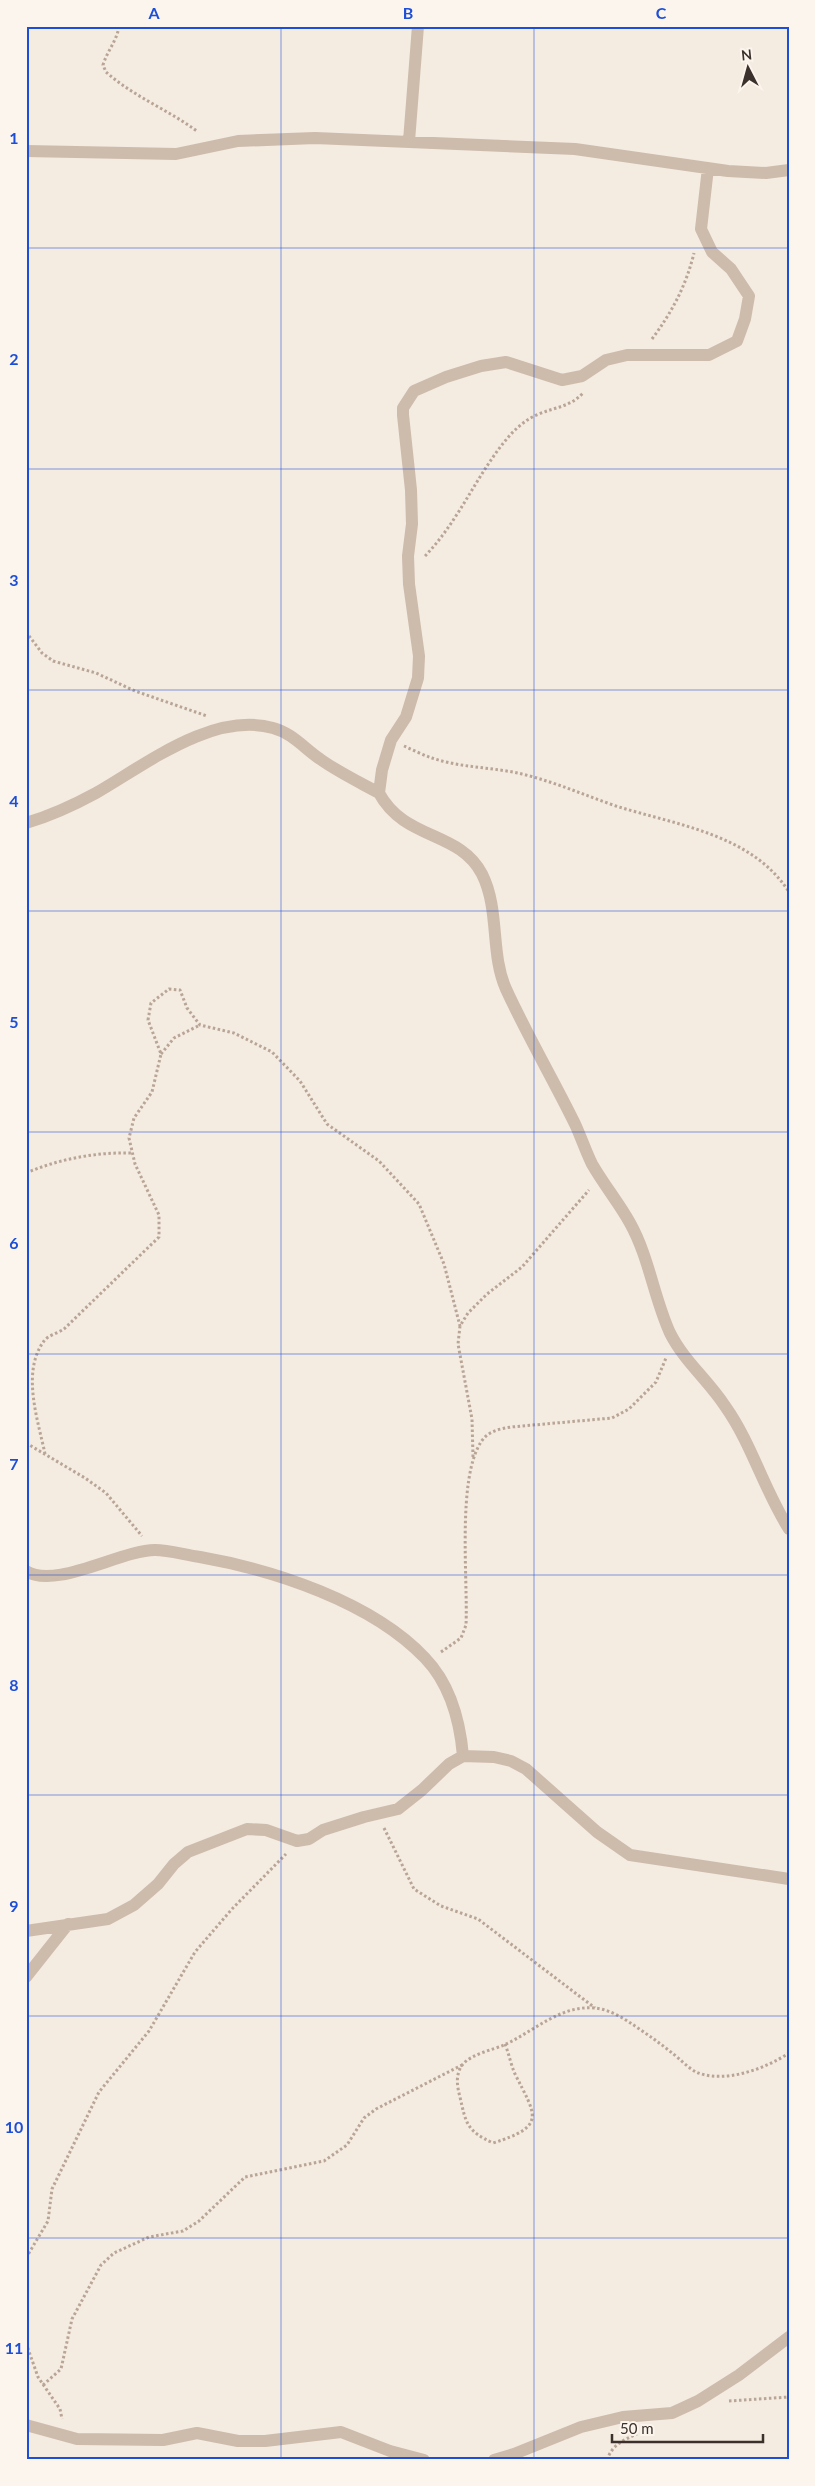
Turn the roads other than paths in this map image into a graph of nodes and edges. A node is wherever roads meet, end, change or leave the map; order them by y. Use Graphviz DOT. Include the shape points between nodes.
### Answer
graph roads {
  1 [pos="418,26"];
  2 [pos="409,141"];
  3 [pos="26,151"];
  4 [pos="708,168"];
  5 [pos="789,170"];
  6 [pos="379,794"];
  7 [pos="26,823"];
  8 [pos="789,1529"];
  9 [pos="26,1571"];
  10 [pos="463,1756"];
  11 [pos="789,1879"];
  12 [pos="68,1924"];
  13 [pos="26,1931"];
  14 [pos="26,1977"];
  15 [pos="789,2337"];
  16 [pos="26,2425"];
  17 [pos="424,2460"];
  18 [pos="494,2460"];
  1 -- 2 [label="street"];
  2 -- 3 [label="street" via="253,139 176,154"];
  2 -- 4 [label="street" via="575,149"];
  4 -- 5 [label="street" via="766,173"];
  4 -- 6 [label="street" via="701,229 712,252 731,269 749,296 737,341 709,355 627,355 606,360 582,376 562,380 506,362 481,366 414,391 403,408 411,490 409,572 419,656 418,678 406,717 391,740"];
  6 -- 7 [label="street" via="320,759 295,738 272,728 246,725 186,740 94,794"];
  6 -- 8 [label="street" via="390,811 414,829 453,844 470,856 482,876 489,893 505,986 600,1176 630,1224 670,1333 685,1358 724,1404"];
  9 -- 10 [label="street" via="43,1575 72,1573 132,1553 157,1550 220,1561 298,1583 336,1598 366,1613 426,1659 457,1715"];
  10 -- 11 [label="street" via="494,1757 526,1769 597,1832 630,1855"];
  10 -- 12 [label="street" via="449,1764 398,1809 371,1815 298,1841 266,1830 248,1829 222,1838 188,1852 134,1905 108,1919"];
  12 -- 13 [label="street"];
  12 -- 14 [label="street"];
  15 -- 18 [label="street" via="739,2375 672,2413 623,2417 581,2427"];
  16 -- 17 [label="street" via="77,2439 163,2440 197,2433 238,2442 298,2439 340,2432"];
}
